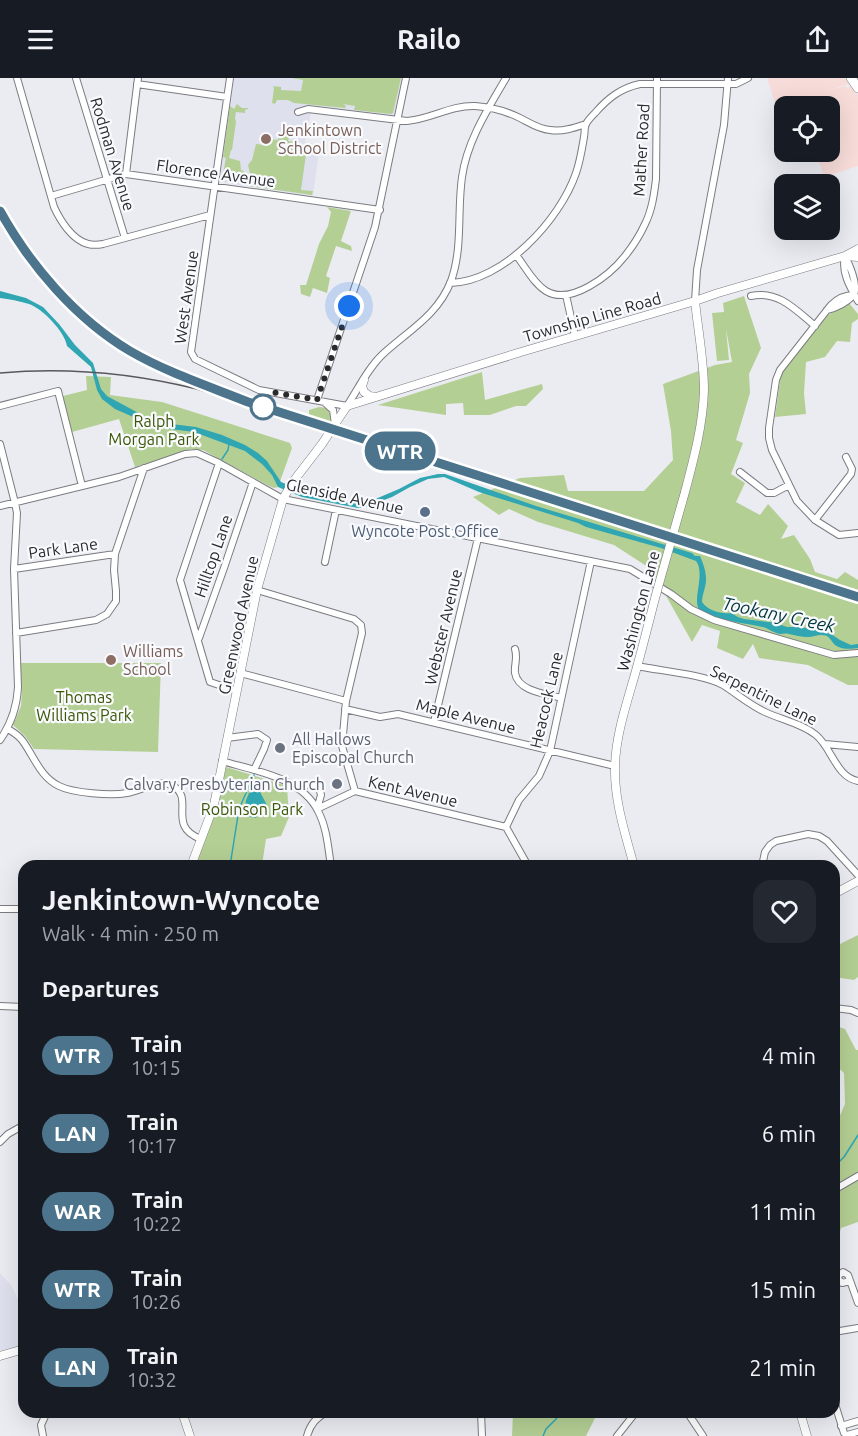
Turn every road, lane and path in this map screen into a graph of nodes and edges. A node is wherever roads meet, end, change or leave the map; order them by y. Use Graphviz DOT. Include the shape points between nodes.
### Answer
graph roads {
  1 [pos="17,78"];
  2 [pos="76,78"];
  3 [pos="230,78"];
  4 [pos="406,78"];
  5 [pos="506,78"];
  6 [pos="748,78"];
  7 [pos="138,81"];
  8 [pos="657,81"];
  9 [pos="728,81"];
  10 [pos="227,97"];
  11 [pos="488,108"];
  12 [pos="298,112"];
  13 [pos="398,121"];
  14 [pos="586,124"];
  15 [pos="126,174"];
  16 [pos="106,179"];
  17 [pos="214,187"];
  18 [pos="51,196"];
  19 [pos="380,210"];
  20 [pos="210,215"];
  21 [pos="125,238"];
  22 [pos="858,249"];
  23 [pos="516,255"];
  24 [pos="845,256"];
  25 [pos="858,257"];
  26 [pos="450,283"];
  27 [pos="566,295"];
  28 [pos="713,295"];
  29 [pos="751,296"];
  30 [pos="856,298"];
  31 [pos="695,301"];
  32 [pos="697,317"];
  33 [pos="815,326"];
  34 [pos="575,336"];
  35 [pos="364,380"];
  36 [pos="376,397"];
  37 [pos="321,401"];
  38 [pos="0,406"];
  39 [pos="347,406"];
  40 [pos="335,424"];
  41 [pos="0,444"];
  42 [pos="846,457"];
  43 [pos="219,463"];
  44 [pos="144,468"];
  45 [pos="740,472"];
  46 [pos="129,473"];
  47 [pos="253,482"];
  48 [pos="789,485"];
  49 [pos="82,486"];
  50 [pos="137,489"];
  51 [pos="285,495"];
  52 [pos="15,503"];
  53 [pos="0,506"];
  54 [pos="336,510"];
  55 [pos="815,520"];
  56 [pos="858,533"];
  57 [pos="477,538"];
  58 [pos="115,554"];
  59 [pos="591,561"];
  60 [pos="325,562"];
  61 [pos="14,569"];
  62 [pos="257,590"];
  63 [pos="16,633"];
  64 [pos="198,639"];
  65 [pos="515,649"];
  66 [pos="858,653"];
  67 [pos="638,666"];
  68 [pos="240,673"];
  69 [pos="237,691"];
  70 [pos="561,698"];
  71 [pos="346,700"];
  72 [pos="345,709"];
  73 [pos="434,722"];
  74 [pos="8,729"];
  75 [pos="227,738"];
  76 [pos="0,740"];
  77 [pos="825,744"];
  78 [pos="858,747"];
  79 [pos="550,751"];
  80 [pos="222,761"];
  81 [pos="615,766"];
  82 [pos="254,770"];
  83 [pos="858,781"];
  84 [pos="300,790"];
  85 [pos="355,791"];
  86 [pos="317,809"];
  87 [pos="506,827"];
  88 [pos="201,839"];
  89 [pos="193,860"];
  90 [pos="330,860"];
  91 [pos="525,860"];
  92 [pos="632,860"];
  93 [pos="763,860"];
  94 [pos="858,875"];
  95 [pos="858,881"];
  96 [pos="840,891"];
  97 [pos="0,909"];
  98 [pos="18,909"];
  99 [pos="0,1006"];
  100 [pos="18,1007"];
  101 [pos="840,1009"];
  102 [pos="858,1013"];
  103 [pos="18,1128"];
  104 [pos="0,1142"];
  105 [pos="858,1176"];
  106 [pos="840,1186"];
  107 [pos="850,1281"];
  108 [pos="858,1303"];
  109 [pos="858,1328"];
  110 [pos="840,1331"];
  111 [pos="18,1351"];
  112 [pos="0,1356"];
  113 [pos="44,1418"];
  114 [pos="184,1418"];
  115 [pos="317,1418"];
  116 [pos="481,1418"];
  117 [pos="631,1418"];
  118 [pos="691,1418"];
  119 [pos="802,1418"];
  120 [pos="839,1418"];
  121 [pos="858,1420"];
  122 [pos="841,1426"];
  123 [pos="858,1432"];
  124 [pos="43,1436"];
  125 [pos="190,1436"];
  126 [pos="307,1436"];
  127 [pos="482,1436"];
  128 [pos="617,1436"];
  129 [pos="703,1436"];
  130 [pos="807,1436"];
  1 -- 18 [label="street"];
  2 -- 16 [label="street, Rodman Avenue"];
  3 -- 10 [label="street, West Avenue"];
  4 -- 13 [label="street"];
  5 -- 11 [label="street"];
  6 -- 9 [label="street" via="736,84"];
  7 -- 10 [label="street"];
  7 -- 15 [label="street"];
  8 -- 9 [label="street"];
  8 -- 14 [label="street" via="611,96"];
  8 -- 27 [label="street, Mather Road" via="656,179 646,222 617,265 594,283"];
  9 -- 31 [label="street, Washington Lane" via="724,125 696,270"];
  10 -- 17 [label="street, West Avenue"];
  11 -- 13 [label="street" via="460,107 418,120"];
  11 -- 14 [label="street" via="550,130"];
  11 -- 26 [label="street" via="462,176 459,237"];
  12 -- 13 [label="street" via="308,109"];
  13 -- 19 [label="street"];
  14 -- 23 [label="street" via="570,189 545,227"];
  15 -- 16 [label="street, Florence Avenue"];
  15 -- 17 [label="street, Florence Avenue"];
  16 -- 18 [label="street, Florence Avenue"];
  16 -- 21 [label="street, Rodman Avenue"];
  17 -- 19 [label="street, Florence Avenue"];
  17 -- 20 [label="street, West Avenue"];
  18 -- 21 [label="street" via="57,214 79,240 100,244"];
  19 -- 37 [label="street"];
  20 -- 21 [label="street"];
  20 -- 37 [label="street, West Avenue" via="191,352 195,359 259,390"];
  22 -- 24 [label="main road, Township Line Road"];
  23 -- 26 [label="street" via="483,274"];
  23 -- 27 [label="street" via="543,289"];
  24 -- 25 [label="main road, Township Line Road"];
  24 -- 28 [label="main road, Township Line Road"];
  24 -- 30 [label="street" via="843,265"];
  26 -- 35 [label="street" via="425,320 382,355"];
  27 -- 34 [label="street"];
  28 -- 31 [label="main road, Township Line Road"];
  28 -- 32 [label="main road"];
  29 -- 33 [label="street" via="779,298"];
  30 -- 33 [label="street" via="827,310"];
  31 -- 32 [label="main road, Washington Lane"];
  31 -- 34 [label="main road, Township Line Road"];
  32 -- 67 [label="main road, Washington Lane, bridge" via="704,389 701,422"];
  33 -- 48 [label="street" via="776,380 769,438"];
  34 -- 36 [label="main road, Township Line Road"];
  35 -- 36 [label="main road" via="364,392"];
  35 -- 39 [label="street"];
  36 -- 39 [label="main road, Township Line Road"];
  37 -- 39 [label="street, West Avenue"];
  37 -- 40 [label="street" via="333,410"];
  38 -- 49 [label="street" via="58,391"];
  39 -- 40 [label="main road, Greenwood Avenue"];
  40 -- 51 [label="main road, Greenwood Avenue, bridge"];
  41 -- 52 [label="street"];
  42 -- 55 [label="street" via="851,474"];
  43 -- 44 [label="street, Glenside Avenue" via="194,453"];
  43 -- 47 [label="street, Glenside Avenue"];
  43 -- 64 [label="street" via="180,580"];
  44 -- 46 [label="street, Glenside Avenue"];
  44 -- 50 [label="street"];
  45 -- 48 [label="street" via="767,493"];
  46 -- 49 [label="street, Glenside Avenue"];
  46 -- 50 [label="street" via="136,478"];
  47 -- 51 [label="street, Glenside Avenue"];
  47 -- 64 [label="street, Hilltop Lane"];
  48 -- 55 [label="street"];
  49 -- 52 [label="street, Glenside Avenue"];
  50 -- 58 [label="street"];
  51 -- 54 [label="street, Glenside Avenue"];
  51 -- 62 [label="main road, Greenwood Avenue"];
  52 -- 53 [label="street, Glenside Avenue"];
  52 -- 61 [label="street"];
  54 -- 57 [label="street, Glenside Avenue"];
  54 -- 60 [label="street"];
  55 -- 56 [label="street" via="839,535"];
  57 -- 59 [label="street, Glenside Avenue"];
  57 -- 73 [label="street, Webster Avenue"];
  58 -- 61 [label="street, Park Lane"];
  58 -- 63 [label="street" via="116,601 105,616"];
  59 -- 66 [label="street, Glenside Avenue" via="636,572 714,620 834,655"];
  59 -- 70 [label="street, Heacock Lane"];
  61 -- 63 [label="street"];
  62 -- 68 [label="main road, Greenwood Avenue"];
  62 -- 71 [label="street" via="354,619 361,625"];
  63 -- 74 [label="street" via="17,696"];
  64 -- 69 [label="street" via="210,682"];
  65 -- 70 [label="street" via="515,673 522,684"];
  67 -- 77 [label="street, Serpentine Lane" via="708,679 750,705 804,727"];
  67 -- 81 [label="main road, Washington Lane" via="622,716"];
  68 -- 69 [label="main road, Greenwood Avenue"];
  68 -- 71 [label="street"];
  69 -- 75 [label="main road, Greenwood Avenue"];
  70 -- 79 [label="street, Heacock Lane"];
  71 -- 72 [label="street"];
  72 -- 73 [label="street, Maple Avenue"];
  72 -- 85 [label="street" via="342,746"];
  73 -- 79 [label="street, Maple Avenue"];
  74 -- 76 [label="street"];
  74 -- 88 [label="street" via="20,737 40,771 58,786 109,795 158,783 171,785 182,796 185,829"];
  75 -- 80 [label="main road, Greenwood Avenue"];
  75 -- 82 [label="street" via="258,734 267,740"];
  77 -- 78 [label="street"];
  77 -- 83 [label="street, Serpentine Lane" via="846,776"];
  79 -- 81 [label="street, Maple Avenue"];
  79 -- 87 [label="street, Heacock Lane" via="539,776 519,800"];
  80 -- 82 [label="street"];
  80 -- 88 [label="main road, Greenwood Avenue" via="214,806"];
  81 -- 92 [label="main road, Washington Lane" via="620,813"];
  82 -- 84 [label="street"];
  84 -- 86 [label="street"];
  84 -- 86 [label="street" via="310,783 319,787"];
  85 -- 86 [label="street, Kent Avenue"];
  85 -- 87 [label="street, Kent Avenue"];
  86 -- 90 [label="street" via="326,830"];
  87 -- 91 [label="street"];
  88 -- 89 [label="main road, Greenwood Avenue"];
  93 -- 94 [label="street" via="765,852 776,841 808,834 827,841"];
  95 -- 96 [label="main road"];
  97 -- 98 [label="street"];
  99 -- 100 [label="street"];
  101 -- 102 [label="street"];
  103 -- 104 [label="street"];
  105 -- 106 [label="street"];
  107 -- 108 [label="street"];
  109 -- 110 [label="street"];
  111 -- 112 [label="main road"];
  113 -- 124 [label="street"];
  114 -- 125 [label="main road"];
  115 -- 126 [label="street"];
  116 -- 127 [label="street"];
  117 -- 128 [label="street"];
  118 -- 129 [label="street"];
  119 -- 130 [label="main road"];
  120 -- 122 [label="street"];
  121 -- 122 [label="street"];
  122 -- 123 [label="street" via="845,1434"];
}
